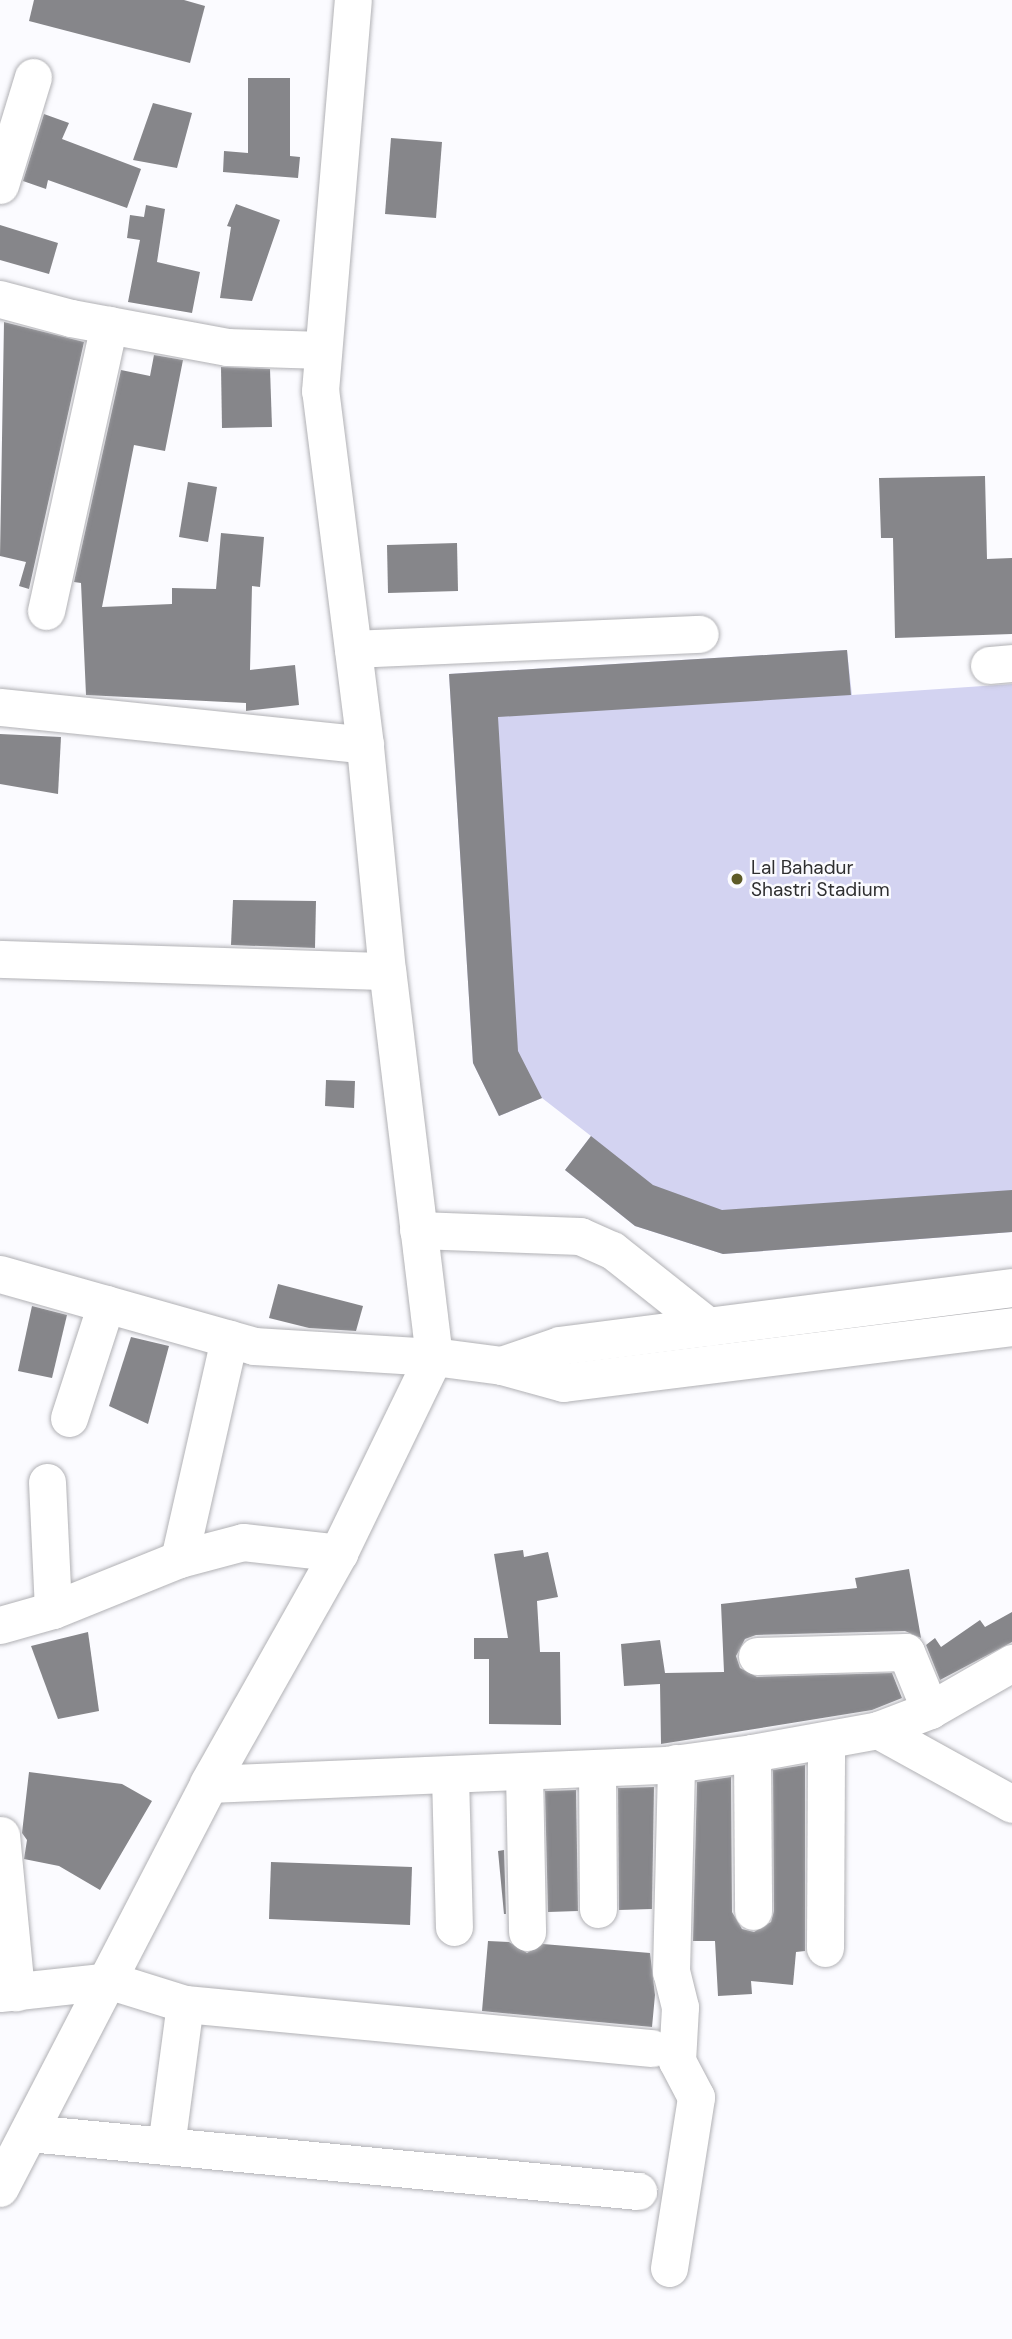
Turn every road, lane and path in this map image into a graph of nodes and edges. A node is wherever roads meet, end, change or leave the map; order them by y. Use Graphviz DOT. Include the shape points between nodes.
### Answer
graph roads {
  1 [pos="353,0"];
  2 [pos="33,77"];
  3 [pos="0,185"];
  4 [pos="1,303"];
  5 [pos="109,325"];
  6 [pos="323,350"];
  7 [pos="46,611"];
  8 [pos="700,634"];
  9 [pos="353,649"];
  10 [pos="0,707"];
  11 [pos="365,744"];
  12 [pos="0,959"];
  13 [pos="387,971"];
  14 [pos="418,1230"];
  15 [pos="0,1274"];
  16 [pos="1012,1289"];
  17 [pos="957,1296"];
  18 [pos="106,1304"];
  19 [pos="1012,1326"];
  20 [pos="709,1327"];
  21 [pos="962,1333"];
  22 [pos="229,1339"];
  23 [pos="434,1357"];
  24 [pos="502,1366"];
  25 [pos="69,1418"];
  26 [pos="47,1482"];
  27 [pos="339,1553"];
  28 [pos="179,1559"];
  29 [pos="53,1610"];
  30 [pos="0,1625"];
  31 [pos="757,1656"];
  32 [pos="1012,1663"];
  33 [pos="930,1710"];
  34 [pos="878,1730"];
  35 [pos="826,1740"];
  36 [pos="752,1753"];
  37 [pos="676,1763"];
  38 [pos="597,1768"];
  39 [pos="524,1772"];
  40 [pos="450,1776"];
  41 [pos="209,1784"];
  42 [pos="1012,1804"];
  43 [pos="1,1835"];
  44 [pos="598,1909"];
  45 [pos="753,1911"];
  46 [pos="454,1927"];
  47 [pos="527,1933"];
  48 [pos="825,1948"];
  49 [pos="111,1981"];
  50 [pos="8,1992"];
  51 [pos="185,2004"];
  52 [pos="652,2048"];
  53 [pos="29,2133"];
  54 [pos="166,2146"];
  55 [pos="0,2188"];
  56 [pos="638,2191"];
  57 [pos="669,2268"];
  1 -- 6 [label="street"];
  2 -- 3 [label="street"];
  4 -- 5 [label="street"];
  5 -- 6 [label="street" via="228,347"];
  5 -- 7 [label="street"];
  6 -- 9 [label="street" via="320,391"];
  8 -- 9 [label="street"];
  9 -- 11 [label="street"];
  10 -- 11 [label="street"];
  11 -- 13 [label="street"];
  12 -- 13 [label="street"];
  13 -- 14 [label="street"];
  14 -- 20 [label="street" via="580,1236 612,1250"];
  14 -- 23 [label="street"];
  15 -- 18 [label="street"];
  16 -- 17 [label="main road"];
  17 -- 20 [label="main road"];
  17 -- 21 [label="main road"];
  18 -- 22 [label="street"];
  18 -- 25 [label="street"];
  19 -- 21 [label="main road"];
  20 -- 24 [label="main road" via="560,1346"];
  21 -- 24 [label="main road" via="564,1383"];
  22 -- 23 [label="street" via="254,1346"];
  22 -- 28 [label="street"];
  23 -- 24 [label="main road"];
  23 -- 27 [label="main road"];
  26 -- 29 [label="street"];
  27 -- 28 [label="street" via="243,1542"];
  27 -- 41 [label="main road"];
  28 -- 29 [label="street"];
  29 -- 30 [label="street"];
  31 -- 33 [label="street" via="906,1652"];
  32 -- 33 [label="street"];
  33 -- 34 [label="street"];
  34 -- 35 [label="street"];
  34 -- 42 [label="street"];
  35 -- 36 [label="street"];
  35 -- 48 [label="street"];
  36 -- 37 [label="street"];
  36 -- 45 [label="street"];
  37 -- 38 [label="street"];
  37 -- 57 [label="street" via="671,1972 680,2007 677,2061 696,2097"];
  38 -- 39 [label="street"];
  38 -- 44 [label="street"];
  39 -- 40 [label="street"];
  39 -- 47 [label="street"];
  40 -- 41 [label="street"];
  40 -- 46 [label="street"];
  41 -- 49 [label="main road"];
  43 -- 50 [label="street"];
  49 -- 50 [label="street"];
  49 -- 51 [label="street"];
  49 -- 53 [label="main road"];
  51 -- 52 [label="street"];
  51 -- 54 [label="street"];
  53 -- 54 [label="street"];
  53 -- 55 [label="main road"];
  54 -- 56 [label="street"];
}
